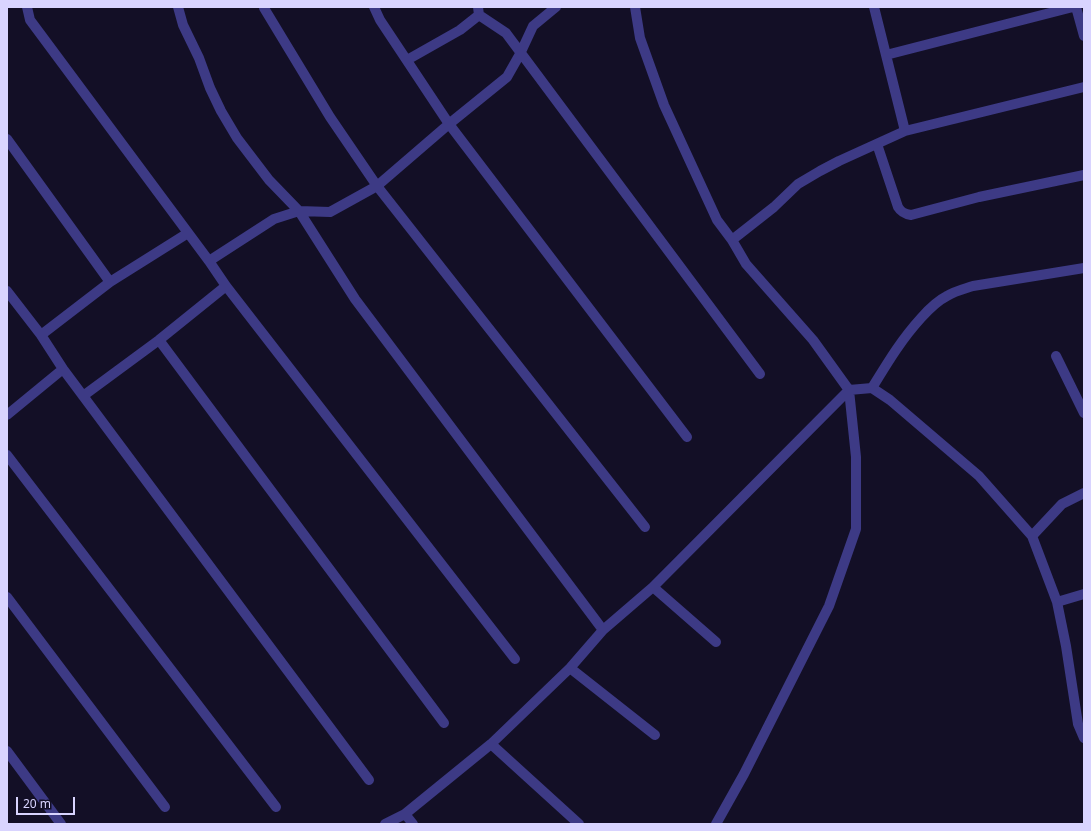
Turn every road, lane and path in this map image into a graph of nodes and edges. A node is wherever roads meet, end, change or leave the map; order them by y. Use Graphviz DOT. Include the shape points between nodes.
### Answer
graph roads {
  1 [pos="27,7"];
  2 [pos="178,7"];
  3 [pos="374,7"];
  4 [pos="556,7"];
  5 [pos="635,7"];
  6 [pos="874,7"];
  7 [pos="1075,7"];
  8 [pos="264,8"];
  9 [pos="478,11"];
  10 [pos="1084,36"];
  11 [pos="520,54"];
  12 [pos="886,55"];
  13 [pos="407,60"];
  14 [pos="1084,87"];
  15 [pos="449,124"];
  16 [pos="905,131"];
  17 [pos="7,139"];
  18 [pos="877,144"];
  19 [pos="1084,175"];
  20 [pos="378,186"];
  21 [pos="299,211"];
  22 [pos="188,233"];
  23 [pos="732,240"];
  24 [pos="209,261"];
  25 [pos="1084,268"];
  26 [pos="110,282"];
  27 [pos="226,286"];
  28 [pos="7,291"];
  29 [pos="41,335"];
  30 [pos="159,340"];
  31 [pos="1056,356"];
  32 [pos="63,369"];
  33 [pos="760,374"];
  34 [pos="872,388"];
  35 [pos="849,390"];
  36 [pos="83,396"];
  37 [pos="1084,413"];
  38 [pos="7,414"];
  39 [pos="687,437"];
  40 [pos="7,456"];
  41 [pos="1084,493"];
  42 [pos="645,527"];
  43 [pos="1032,536"];
  44 [pos="653,586"];
  45 [pos="1084,594"];
  46 [pos="7,597"];
  47 [pos="1057,602"];
  48 [pos="603,630"];
  49 [pos="716,642"];
  50 [pos="515,659"];
  51 [pos="570,668"];
  52 [pos="444,723"];
  53 [pos="655,735"];
  54 [pos="1084,738"];
  55 [pos="491,744"];
  56 [pos="7,751"];
  57 [pos="369,780"];
  58 [pos="165,807"];
  59 [pos="276,807"];
  60 [pos="405,814"];
  61 [pos="62,824"];
  62 [pos="385,824"];
  63 [pos="413,824"];
  64 [pos="579,824"];
  65 [pos="716,824"];
  1 -- 22 [label="street" via="30,20"];
  2 -- 21 [label="street" via="183,25 221,111 269,180"];
  3 -- 13 [label="street"];
  4 -- 11 [label="street" via="533,26"];
  5 -- 23 [label="street" via="640,38 664,105 717,220"];
  6 -- 12 [label="street"];
  7 -- 10 [label="street"];
  7 -- 12 [label="street"];
  8 -- 20 [label="street" via="330,117"];
  9 -- 11 [label="street" via="506,34"];
  9 -- 13 [label="street" via="460,30"];
  11 -- 15 [label="street" via="507,77"];
  11 -- 33 [label="street"];
  12 -- 16 [label="street"];
  13 -- 15 [label="street"];
  14 -- 16 [label="street"];
  15 -- 20 [label="street"];
  15 -- 39 [label="street"];
  16 -- 18 [label="street"];
  17 -- 26 [label="street"];
  18 -- 19 [label="street" via="898,207 907,215"];
  18 -- 23 [label="street" via="832,164 798,184 774,207"];
  20 -- 21 [label="street" via="330,212"];
  20 -- 42 [label="street"];
  21 -- 24 [label="street" via="274,219"];
  21 -- 48 [label="street" via="355,299"];
  22 -- 24 [label="street"];
  22 -- 26 [label="street"];
  23 -- 35 [label="street" via="746,264 813,340"];
  24 -- 27 [label="street"];
  25 -- 34 [label="street" via="972,286 946,296 934,304 906,334"];
  26 -- 29 [label="street"];
  27 -- 30 [label="street"];
  27 -- 50 [label="street"];
  28 -- 29 [label="street"];
  29 -- 32 [label="street"];
  30 -- 36 [label="street"];
  30 -- 52 [label="street"];
  31 -- 37 [label="street"];
  32 -- 36 [label="street"];
  32 -- 38 [label="street"];
  34 -- 35 [label="street"];
  34 -- 43 [label="street" via="890,400 979,476"];
  35 -- 44 [label="street"];
  35 -- 65 [label="street" via="856,456 856,529 829,606"];
  36 -- 57 [label="street"];
  40 -- 59 [label="street"];
  41 -- 43 [label="street" via="1062,504"];
  43 -- 47 [label="street"];
  44 -- 48 [label="street"];
  44 -- 49 [label="street"];
  45 -- 47 [label="street"];
  46 -- 58 [label="street"];
  47 -- 54 [label="street" via="1078,724"];
  48 -- 51 [label="street"];
  51 -- 53 [label="street"];
  51 -- 55 [label="street"];
  55 -- 60 [label="street"];
  55 -- 64 [label="street"];
  56 -- 61 [label="street"];
  60 -- 62 [label="street"];
  60 -- 63 [label="street"];
}
